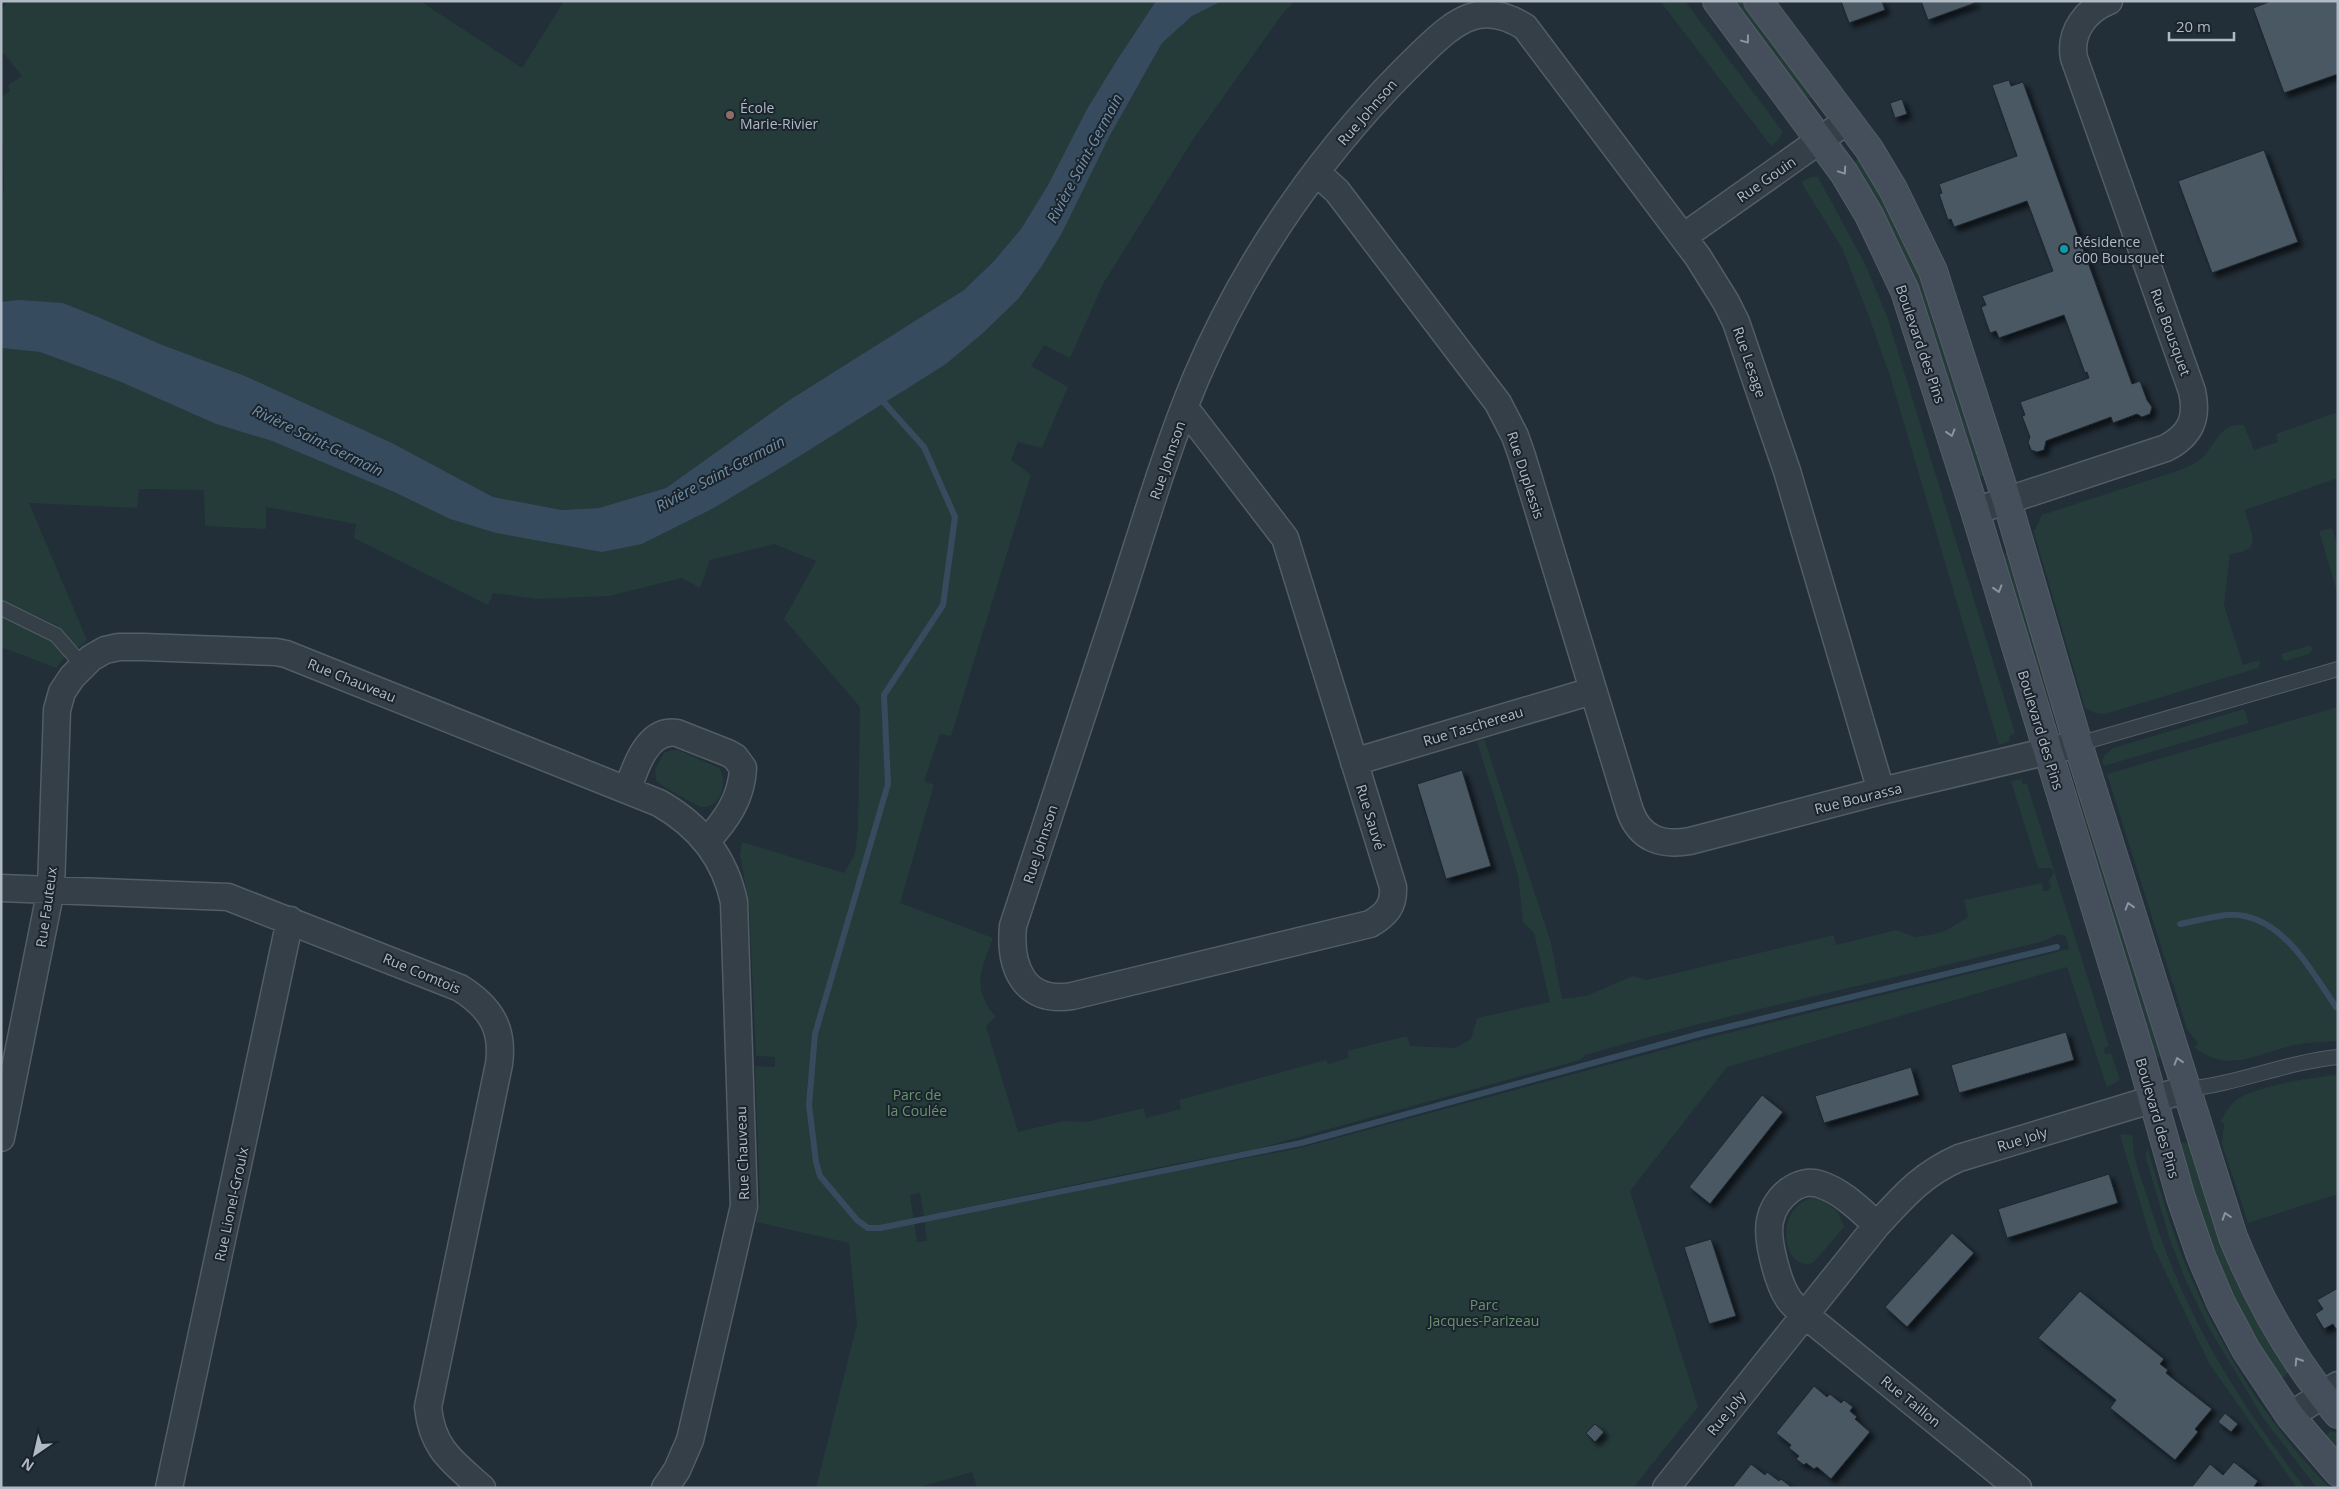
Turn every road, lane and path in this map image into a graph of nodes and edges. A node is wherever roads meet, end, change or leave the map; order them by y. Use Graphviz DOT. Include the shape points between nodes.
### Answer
graph roads {
  1 [pos="1716,1"];
  2 [pos="1758,1"];
  3 [pos="2110,1"];
  4 [pos="1491,3"];
  5 [pos="1847,121"];
  6 [pos="1821,139"];
  7 [pos="1316,172"];
  8 [pos="1684,237"];
  9 [pos="1185,408"];
  10 [pos="2007,501"];
  11 [pos="1975,511"];
  12 [pos="1,608"];
  13 [pos="2338,668"];
  14 [pos="77,671"];
  15 [pos="1592,691"];
  16 [pos="2078,744"];
  17 [pos="2047,751"];
  18 [pos="1354,762"];
  19 [pos="628,789"];
  20 [pos="1881,791"];
  21 [pos="1640,829"];
  22 [pos="707,842"];
  23 [pos="1,888"];
  24 [pos="51,889"];
  25 [pos="290,920"];
  26 [pos="1043,995"];
  27 [pos="2338,1057"];
  28 [pos="2187,1089"];
  29 [pos="2153,1100"];
  30 [pos="1,1138"];
  31 [pos="1877,1225"];
  32 [pos="1804,1314"];
  33 [pos="2332,1398"];
  34 [pos="2290,1416"];
  35 [pos="2338,1472"];
  36 [pos="169,1488"];
  37 [pos="482,1488"];
  38 [pos="665,1488"];
  39 [pos="1666,1488"];
  40 [pos="2018,1488"];
  1 -- 6 [label="street, Boulevard des Pins, one-way"];
  2 -- 5 [label="street"];
  3 -- 10 [label="street, Rue Bousquet" via="2094,9 2080,24 2072,48 2074,58 2192,391 2194,414 2185,437 2166,448"];
  4 -- 7 [label="street, Rue Johnson" via="1473,8 1457,19 1385,89"];
  4 -- 8 [label="street, Rue Lesage" via="1501,6 1525,27"];
  5 -- 6 [label="street, Rue Gouin"];
  5 -- 10 [label="street" via="1894,189 1926,254"];
  6 -- 8 [label="street, Rue Gouin"];
  6 -- 11 [label="street, Boulevard des Pins, one-way" via="1870,215 1905,291"];
  7 -- 9 [label="street, Rue Johnson" via="1273,234 1237,296"];
  7 -- 15 [label="street, Rue Duplessis" via="1337,191 1507,419 1522,456"];
  8 -- 20 [label="street, Rue Lesage" via="1722,295 1744,341 1787,470"];
  9 -- 18 [label="street, Rue Sauvé" via="1285,538"];
  9 -- 26 [label="street, Rue Johnson" via="1164,463 1013,926 1011,949 1017,970"];
  10 -- 11 [label="street, Rue Bousquet"];
  10 -- 16 [label="street"];
  11 -- 17 [label="street, Boulevard des Pins, one-way"];
  12 -- 14 [label="lane" via="56,635"];
  13 -- 16 [label="lane"];
  14 -- 19 [label="street, Rue Chauveau" via="105,650 119,647 286,654"];
  14 -- 24 [label="street, Rue Fauteux" via="62,692 57,710"];
  15 -- 18 [label="street, Rue Taschereau"];
  15 -- 21 [label="street, Rue Duplessis" via="1630,811"];
  16 -- 17 [label="street, Rue Bourassa"];
  28 -- 16 [label="street, one-way"];
  17 -- 20 [label="street, Rue Bourassa"];
  17 -- 29 [label="street, Boulevard des Pins"];
  18 -- 26 [label="street, Rue Sauvé" via="1393,887 1394,898 1390,907 1378,919 1360,927 1072,996 1056,998"];
  19 -- 22 [label="street, Rue Chauveau" via="673,810"];
  19 -- 22 [label="street" via="648,746 668,731 735,757 743,768 742,781 734,805"];
  20 -- 21 [label="street, Rue Bourassa" via="1671,844 1659,841"];
  22 -- 38 [label="street, Rue Chauveau" via="724,869 734,902 744,1206 690,1440"];
  23 -- 24 [label="street, Rue Comtois"];
  24 -- 25 [label="street, Rue Comtois" via="219,896"];
  24 -- 30 [label="street, Rue Fauteux"];
  25 -- 36 [label="street, Rue Lionel-Groulx"];
  25 -- 37 [label="street, Rue Comtois" via="460,988 481,1002 500,1032 499,1064 428,1407 432,1431 443,1453"];
  27 -- 28 [label="lane" via="2303,1061 2212,1086"];
  28 -- 29 [label="street, Rue Joly"];
  33 -- 28 [label="street, one-way" via="2271,1317 2242,1258 2225,1214"];
  29 -- 31 [label="street, Rue Joly" via="1947,1163 1909,1189"];
  29 -- 34 [label="street, Boulevard des Pins" via="2181,1198 2210,1278 2246,1350"];
  31 -- 32 [label="street, Rue Joly"];
  31 -- 32 [label="street" via="1848,1199 1812,1182 1798,1185 1778,1201 1770,1221 1773,1254 1782,1288 1793,1305"];
  32 -- 39 [label="street, Rue Joly"];
  32 -- 40 [label="street, Rue Taillon"];
  33 -- 34 [label="street"];
  34 -- 35 [label="street, Boulevard des Pins"];
}
